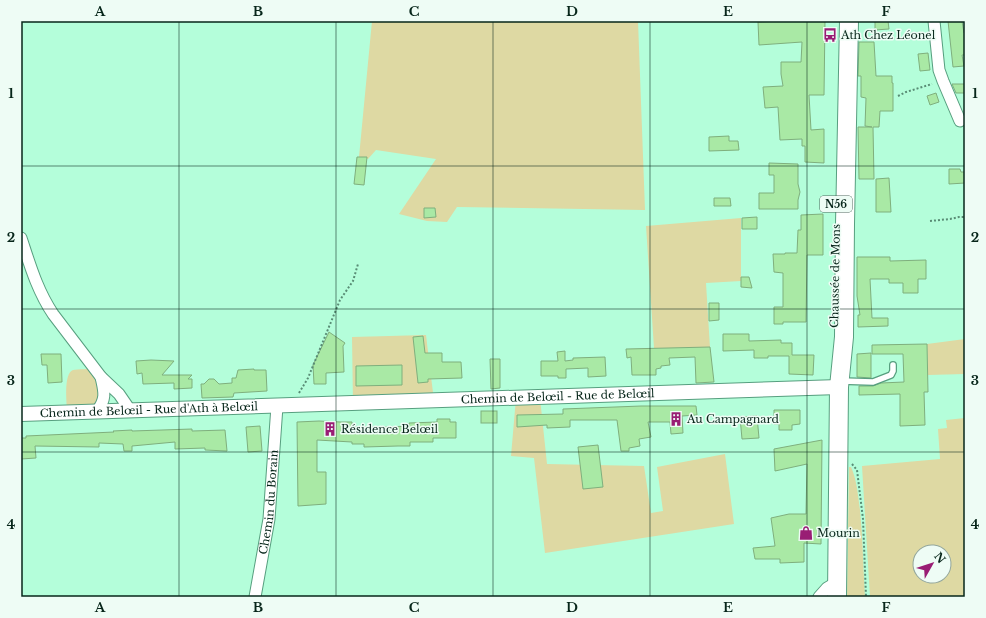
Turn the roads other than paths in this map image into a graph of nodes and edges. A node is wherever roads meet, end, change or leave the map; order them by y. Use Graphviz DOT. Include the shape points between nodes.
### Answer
graph roads {
  1 [pos="837,21"];
  2 [pos="849,21"];
  3 [pos="934,21"];
  4 [pos="960,121"];
  5 [pos="21,238"];
  6 [pos="893,365"];
  7 [pos="101,377"];
  8 [pos="839,384"];
  9 [pos="277,406"];
  10 [pos="130,410"];
  11 [pos="97,411"];
  12 [pos="21,414"];
  13 [pos="837,589"];
  14 [pos="255,597"];
  15 [pos="819,597"];
  1 -- 8 [label="main road, Chaussée de Mons / N56" via="834,349"];
  2 -- 8 [label="main road, Chaussée de Mons / N56" via="844,337"];
  3 -- 4 [label="street" via="939,70"];
  5 -- 7 [label="street" via="47,306"];
  6 -- 8 [label="lane" via="891,375 873,382"];
  7 -- 10 [label="street" via="119,394"];
  7 -- 11 [label="street" via="105,395"];
  8 -- 9 [label="street, Chemin de Belœil - Rue de Belœil"];
  8 -- 13 [label="main road, Chaussée de Mons / N56"];
  9 -- 10 [label="street, Chemin de Belœil - Rue d'Ath à Belœil"];
  9 -- 14 [label="street, Chemin du Borain" via="270,512"];
  10 -- 11 [label="street, Chemin de Belœil - Rue d'Ath à Belœil"];
  11 -- 12 [label="street, Chemin de Belœil - Rue d'Ath à Belœil"];
  13 -- 15 [label="street, Chaussée de Mons" via="827,588"];
}
